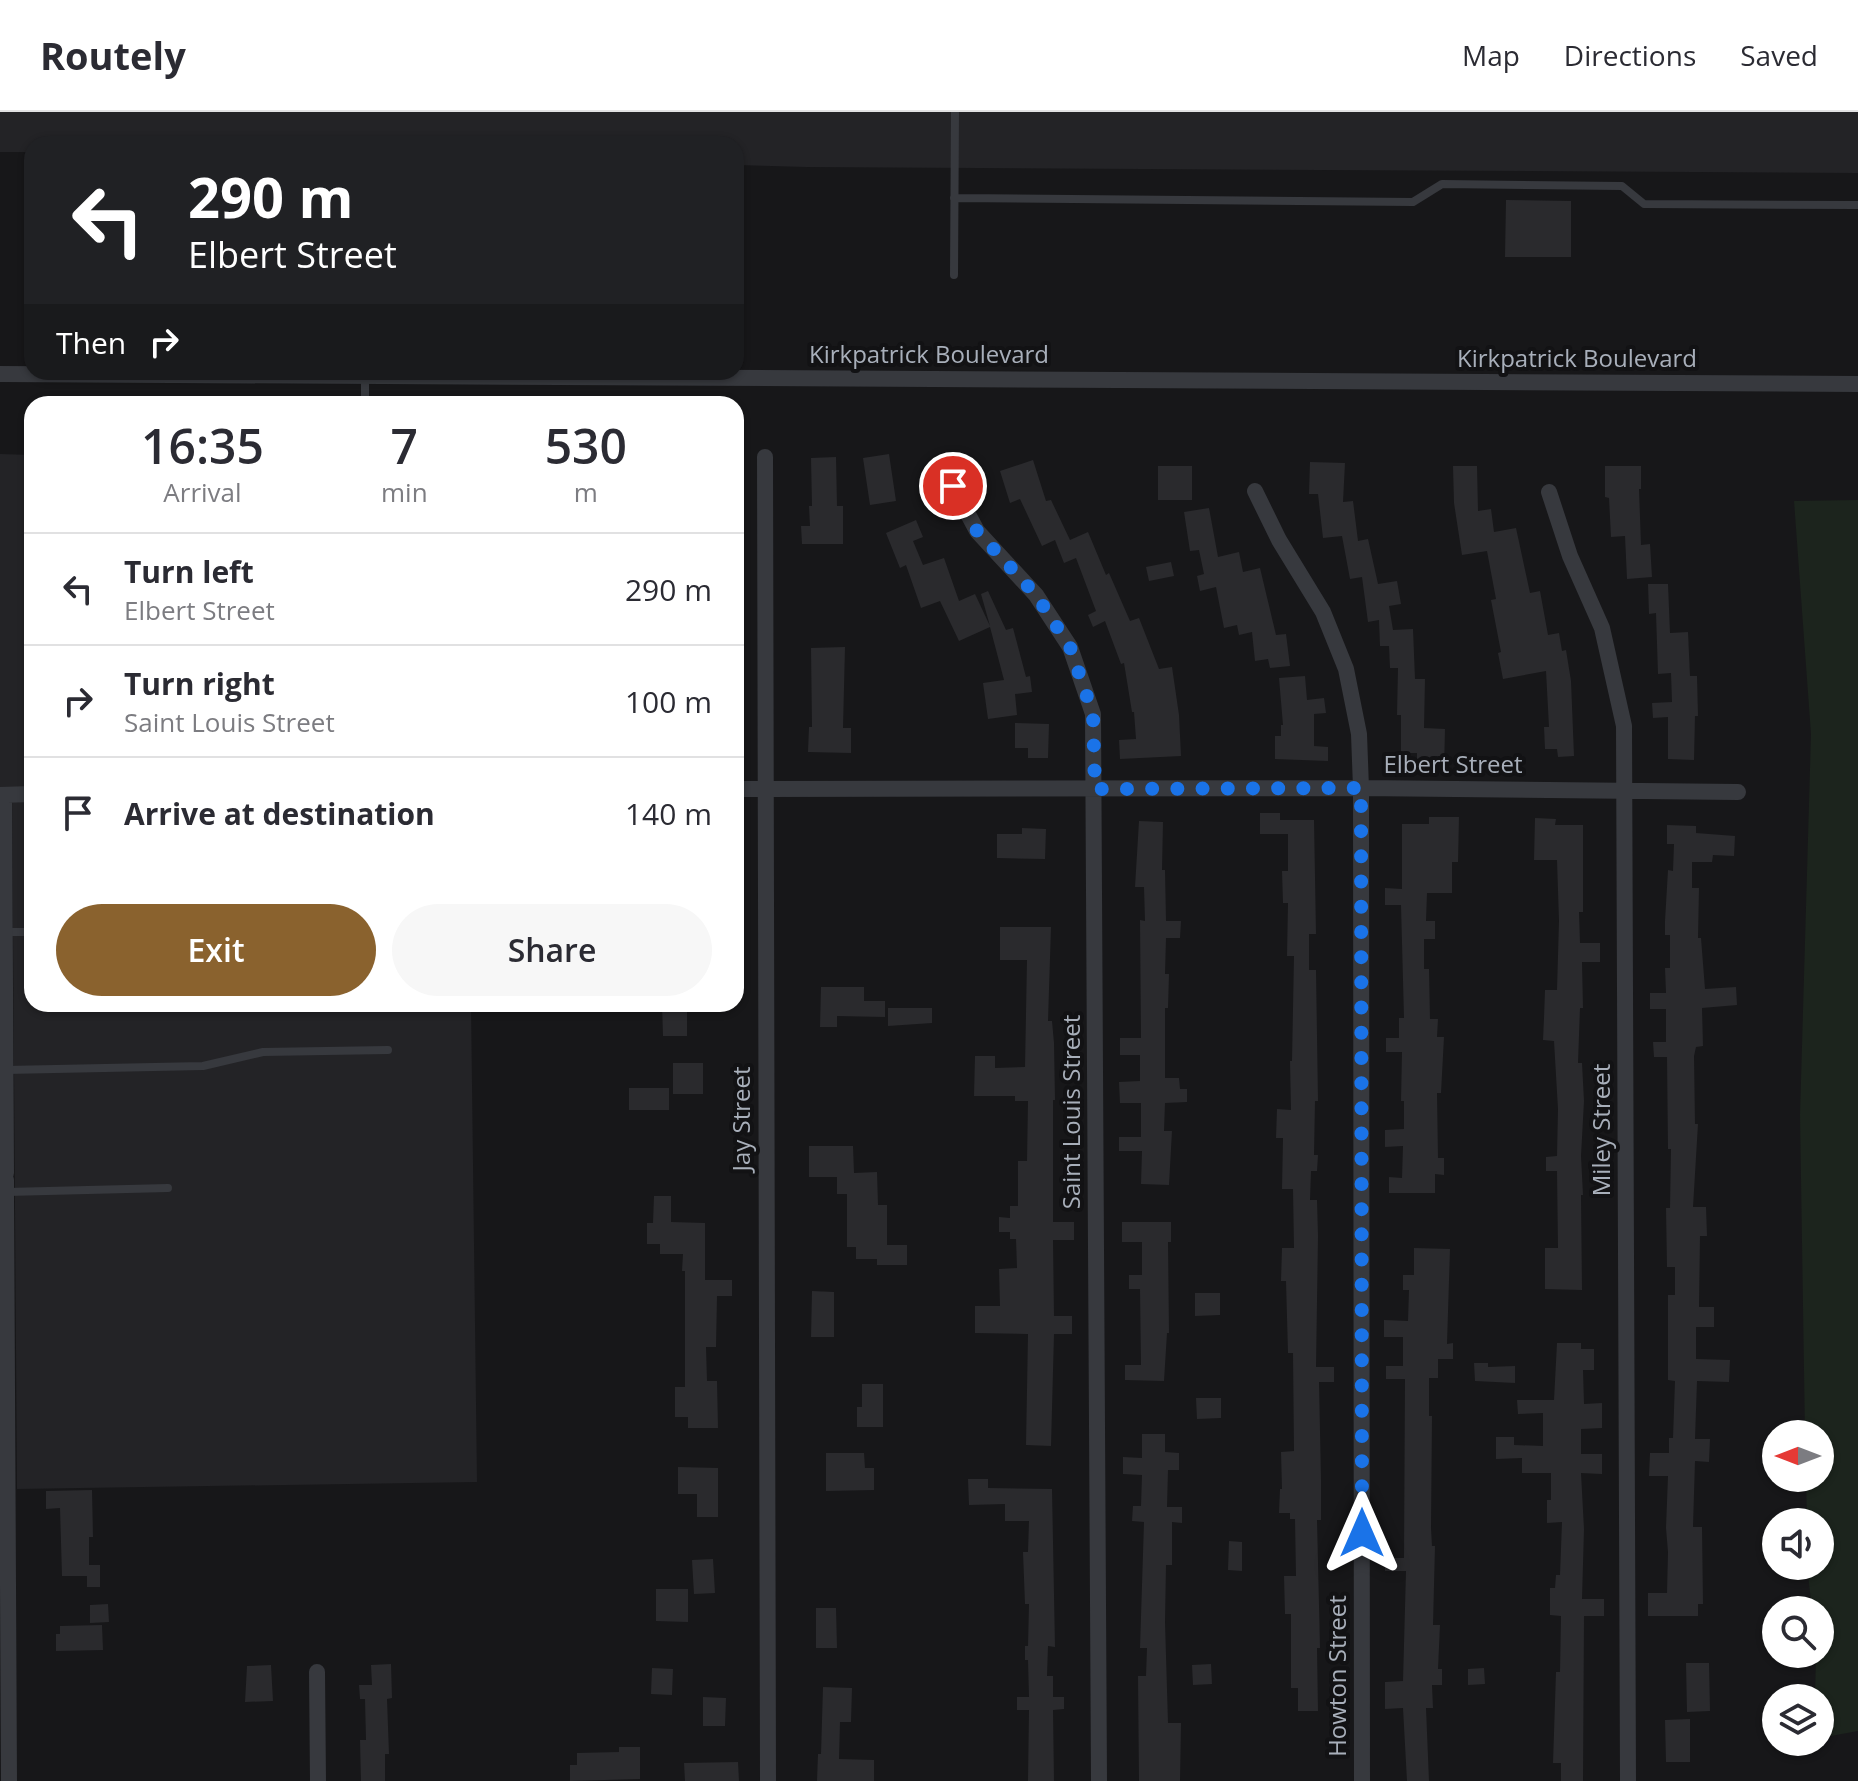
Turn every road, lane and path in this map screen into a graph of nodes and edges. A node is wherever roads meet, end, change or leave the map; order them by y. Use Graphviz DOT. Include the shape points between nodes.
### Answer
graph roads {
  1 [pos="955,112"];
  2 [pos="954,198"];
  3 [pos="1858,205"];
  4 [pos="954,275"];
  5 [pos="0,374"];
  6 [pos="24,374"];
  7 [pos="744,378"];
  8 [pos="1858,384"];
  9 [pos="765,457"];
  10 [pos="953,486"];
  11 [pos="1255,491"];
  12 [pos="1549,492"];
  13 [pos="1361,788"];
  14 [pos="744,789"];
  15 [pos="766,789"];
  16 [pos="1095,789"];
  17 [pos="1625,790"];
  18 [pos="1738,792"];
  19 [pos="24,794"];
  20 [pos="2,795"];
  21 [pos="5,932"];
  22 [pos="24,932"];
  23 [pos="388,1050"];
  24 [pos="5,1070"];
  25 [pos="4,1179"];
  26 [pos="168,1188"];
  27 [pos="317,1672"];
  28 [pos="9,1781"];
  29 [pos="318,1781"];
  30 [pos="768,1781"];
  31 [pos="1099,1781"];
  32 [pos="1362,1781"];
  33 [pos="1628,1781"];
  1 -- 2 [label="lane"];
  2 -- 3 [label="lane" via="1413,202 1442,184 1622,186 1644,204"];
  2 -- 4 [label="lane"];
  5 -- 6 [label="street, Kirkpatrick Boulevard"];
  7 -- 8 [label="street, Kirkpatrick Boulevard"];
  9 -- 15 [label="street, Jay Street"];
  10 -- 16 [label="street, Saint Louis Street" via="977,531 1036,595 1070,647 1093,714"];
  11 -- 13 [label="street, Howton Street" via="1323,612 1346,669 1359,734"];
  12 -- 17 [label="street, Miley Street" via="1602,628 1624,726"];
  13 -- 16 [label="street, Elbert Street"];
  13 -- 17 [label="street, Elbert Street"];
  13 -- 32 [label="street, Howton Street"];
  14 -- 15 [label="street, Elbert Street"];
  15 -- 16 [label="street, Elbert Street"];
  15 -- 30 [label="street, Jay Street"];
  16 -- 31 [label="street, Saint Louis Street"];
  17 -- 18 [label="street, Elbert Street"];
  17 -- 33 [label="street, Miley Street"];
  19 -- 20 [label="street"];
  20 -- 21 [label="street"];
  21 -- 22 [label="lane"];
  21 -- 24 [label="street"];
  23 -- 24 [label="lane" via="263,1052 203,1066"];
  24 -- 25 [label="street"];
  25 -- 26 [label="lane"];
  25 -- 28 [label="street"];
  27 -- 29 [label="street"];
}
